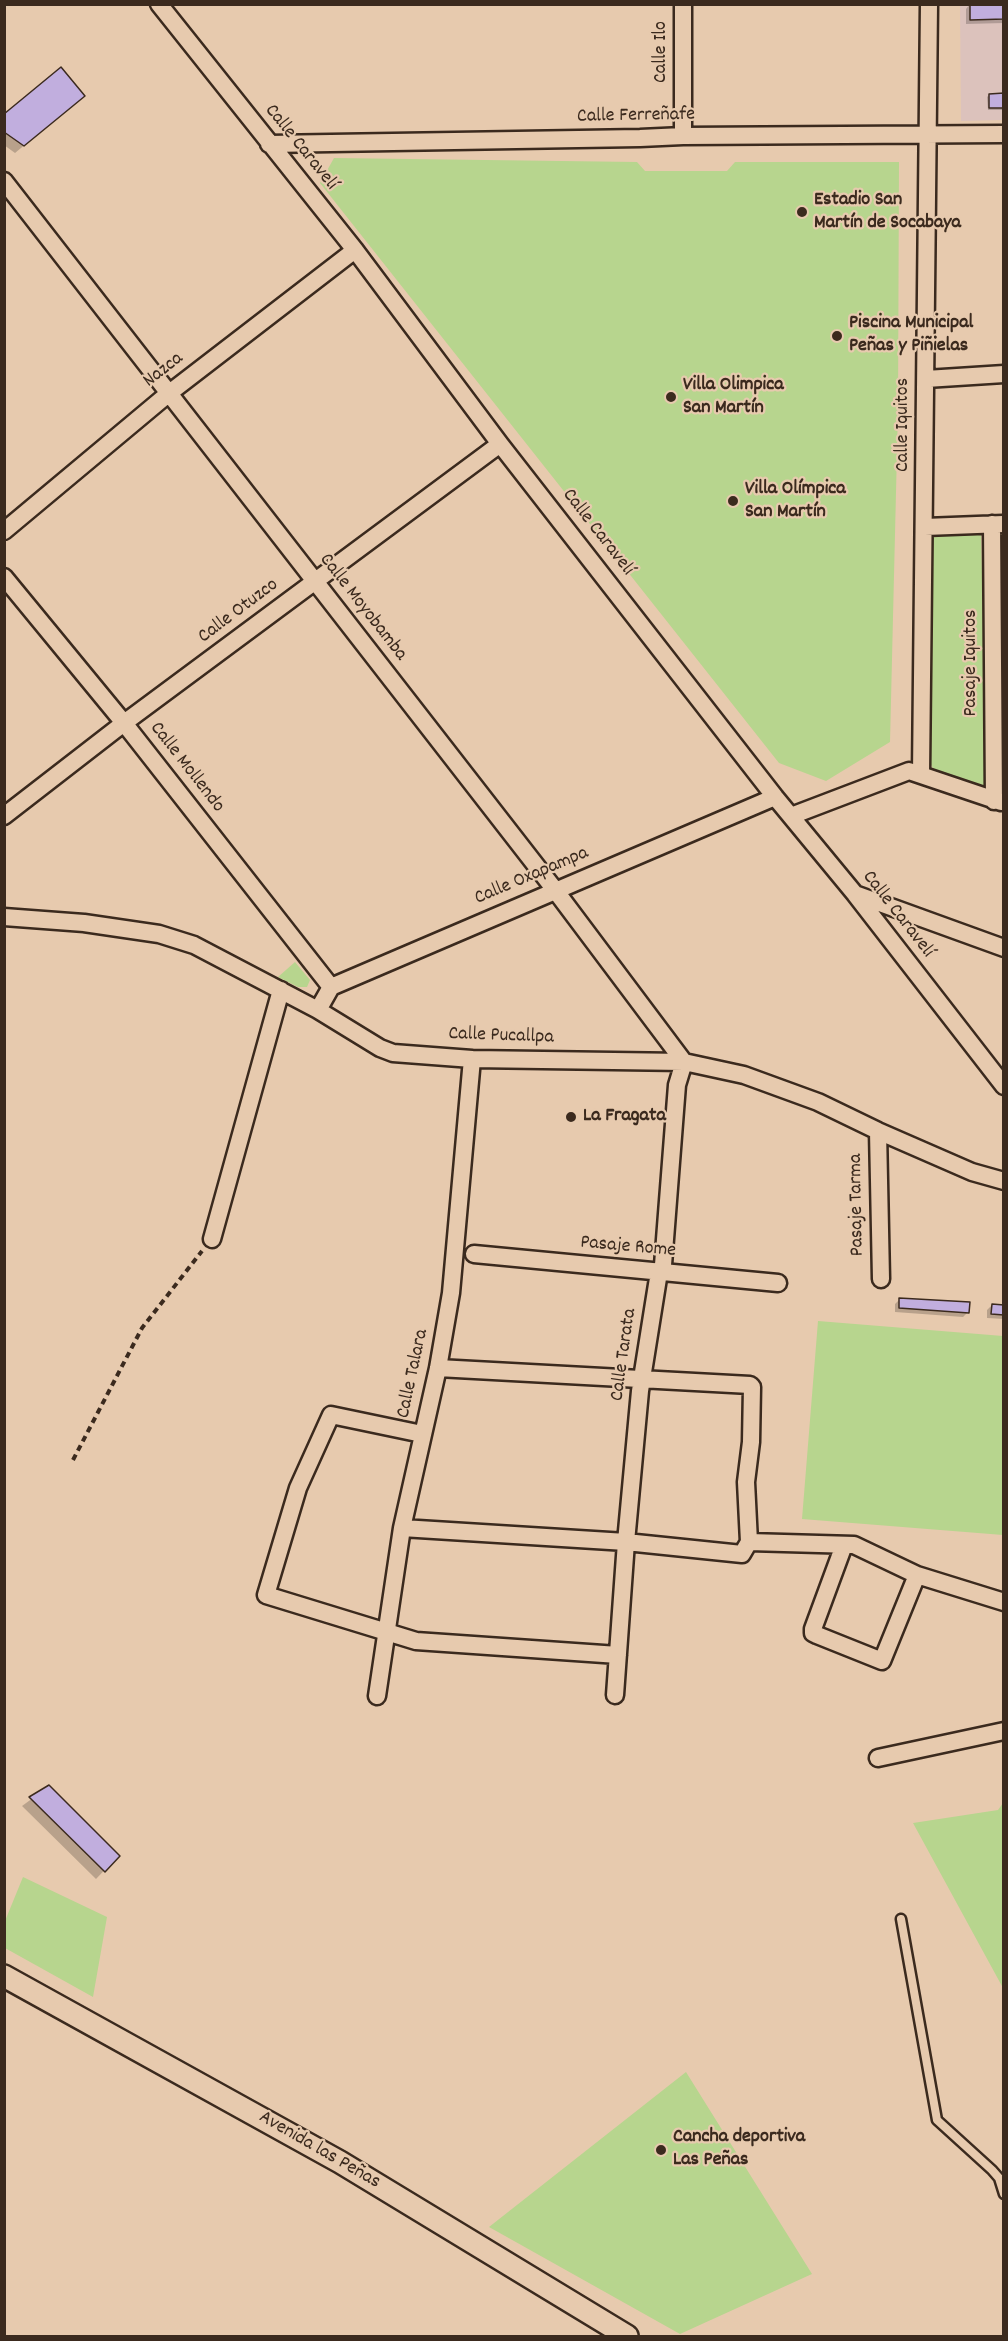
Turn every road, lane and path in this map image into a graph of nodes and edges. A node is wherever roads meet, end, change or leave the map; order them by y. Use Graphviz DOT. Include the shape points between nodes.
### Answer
graph roads {
  1 [pos="159,4"];
  2 [pos="683,4"];
  3 [pos="929,4"];
  4 [pos="1004,134"];
  5 [pos="682,136"];
  6 [pos="928,136"];
  7 [pos="269,144"];
  8 [pos="4,181"];
  9 [pos="355,250"];
  10 [pos="1004,374"];
  11 [pos="926,379"];
  12 [pos="168,394"];
  13 [pos="500,444"];
  14 [pos="998,524"];
  15 [pos="925,527"];
  16 [pos="4,531"];
  17 [pos="4,577"];
  18 [pos="315,582"];
  19 [pos="124,723"];
  20 [pos="921,773"];
  21 [pos="775,797"];
  22 [pos="999,802"];
  23 [pos="4,816"];
  24 [pos="791,816"];
  25 [pos="555,890"];
  26 [pos="855,894"];
  27 [pos="4,917"];
  28 [pos="1004,948"];
  29 [pos="331,987"];
  30 [pos="281,990"];
  31 [pos="318,1010"];
  32 [pos="472,1059"];
  33 [pos="684,1062"];
  34 [pos="1004,1086"];
  35 [pos="878,1131"];
  36 [pos="1004,1181"];
  37 [pos="212,1239"];
  38 [pos="474,1254"];
  39 [pos="659,1272"];
  40 [pos="880,1279"];
  41 [pos="778,1282"];
  42 [pos="438,1368"];
  43 [pos="641,1380"];
  44 [pos="422,1434"];
  45 [pos="73,1460"];
  46 [pos="402,1528"];
  47 [pos="626,1542"];
  48 [pos="749,1542"];
  49 [pos="844,1545"];
  50 [pos="916,1575"];
  51 [pos="1004,1602"];
  52 [pos="386,1633"];
  53 [pos="618,1655"];
  54 [pos="615,1695"];
  55 [pos="377,1696"];
  56 [pos="1004,1731"];
  57 [pos="878,1758"];
  58 [pos="902,1919"];
  59 [pos="4,1976"];
  60 [pos="1004,2194"];
  61 [pos="627,2337"];
  1 -- 7 [label="street, Calle Caravelí"];
  2 -- 5 [label="street, Calle Ilo"];
  3 -- 6 [label="street, Calle Iquitos"];
  4 -- 6 [label="street, Calle Ferreñafe"];
  5 -- 6 [label="street, Calle Ferreñafe"];
  5 -- 7 [label="street, Calle Ferreñafe"];
  6 -- 11 [label="street, Calle Iquitos"];
  7 -- 9 [label="street, Calle Caravelí"];
  8 -- 12 [label="street, Calle Moyobamba"];
  9 -- 12 [label="street, Nazca"];
  9 -- 13 [label="street, Calle Caravelí"];
  10 -- 11 [label="street"];
  11 -- 15 [label="street, Calle Iquitos"];
  12 -- 16 [label="street, Nazca"];
  12 -- 18 [label="street, Calle Moyobamba"];
  13 -- 18 [label="street, Calle Otuzco"];
  13 -- 21 [label="street, Calle Caravelí"];
  14 -- 15 [label="street"];
  14 -- 22 [label="street, Pasaje Iquitos"];
  15 -- 20 [label="street, Calle Iquitos"];
  17 -- 19 [label="street, Calle Mollendo"];
  18 -- 19 [label="street, Calle Otuzco"];
  18 -- 25 [label="street, Calle Moyobamba"];
  19 -- 23 [label="street, Calle Otuzco"];
  19 -- 29 [label="street, Calle Mollendo"];
  20 -- 22 [label="street"];
  20 -- 24 [label="street" via="909,771"];
  21 -- 24 [label="street, Calle Caravelí"];
  21 -- 25 [label="street, Calle Oxapampa"];
  24 -- 26 [label="street, Calle Caravelí"];
  25 -- 29 [label="street, Calle Oxapampa"];
  25 -- 33 [label="street, Calle Moyobamba"];
  26 -- 28 [label="street"];
  26 -- 34 [label="street, Calle Caravelí"];
  27 -- 30 [label="street, Calle Pucallpa" via="159,934 195,945"];
  29 -- 31 [label="street"];
  30 -- 31 [label="street, Calle Pucallpa"];
  30 -- 37 [label="street"];
  31 -- 32 [label="street, Calle Pucallpa" via="393,1053"];
  32 -- 33 [label="street, Calle Pucallpa"];
  32 -- 42 [label="street, Calle Talara" via="452,1293"];
  33 -- 35 [label="street, Calle Pucallpa" via="774,1084"];
  33 -- 39 [label="street, Calle Tarata" via="677,1085 663,1265"];
  35 -- 36 [label="street, Calle Pucallpa" via="972,1172"];
  35 -- 40 [label="street, Pasaje Tarma"];
  37 -- 45 [label="path" via="142,1328"];
  38 -- 39 [label="street, Pasaje Rome"];
  39 -- 41 [label="street, Pasaje Rome"];
  39 -- 43 [label="street, Calle Tarata"];
  42 -- 43 [label="street"];
  42 -- 44 [label="street, Calle Talara"];
  43 -- 47 [label="street, Calle Tarata"];
  43 -- 48 [label="street" via="752,1387 746,1482"];
  44 -- 46 [label="street, Calle Talara"];
  44 -- 52 [label="street" via="331,1415 298,1488 266,1595"];
  46 -- 47 [label="street"];
  46 -- 52 [label="street, Calle Talara"];
  47 -- 48 [label="street" via="742,1554"];
  47 -- 53 [label="street, Calle Tarata"];
  48 -- 49 [label="street"];
  49 -- 50 [label="street" via="854,1545"];
  49 -- 50 [label="street" via="813,1629 817,1635 882,1661"];
  50 -- 51 [label="street"];
  52 -- 53 [label="street" via="444,1644"];
  52 -- 55 [label="street, Calle Talara"];
  53 -- 54 [label="street, Calle Tarata"];
  56 -- 57 [label="street"];
  58 -- 60 [label="lane" via="937,2120 993,2169"];
  59 -- 61 [label="street, Avenida las Peñas" via="340,2162"];
}
